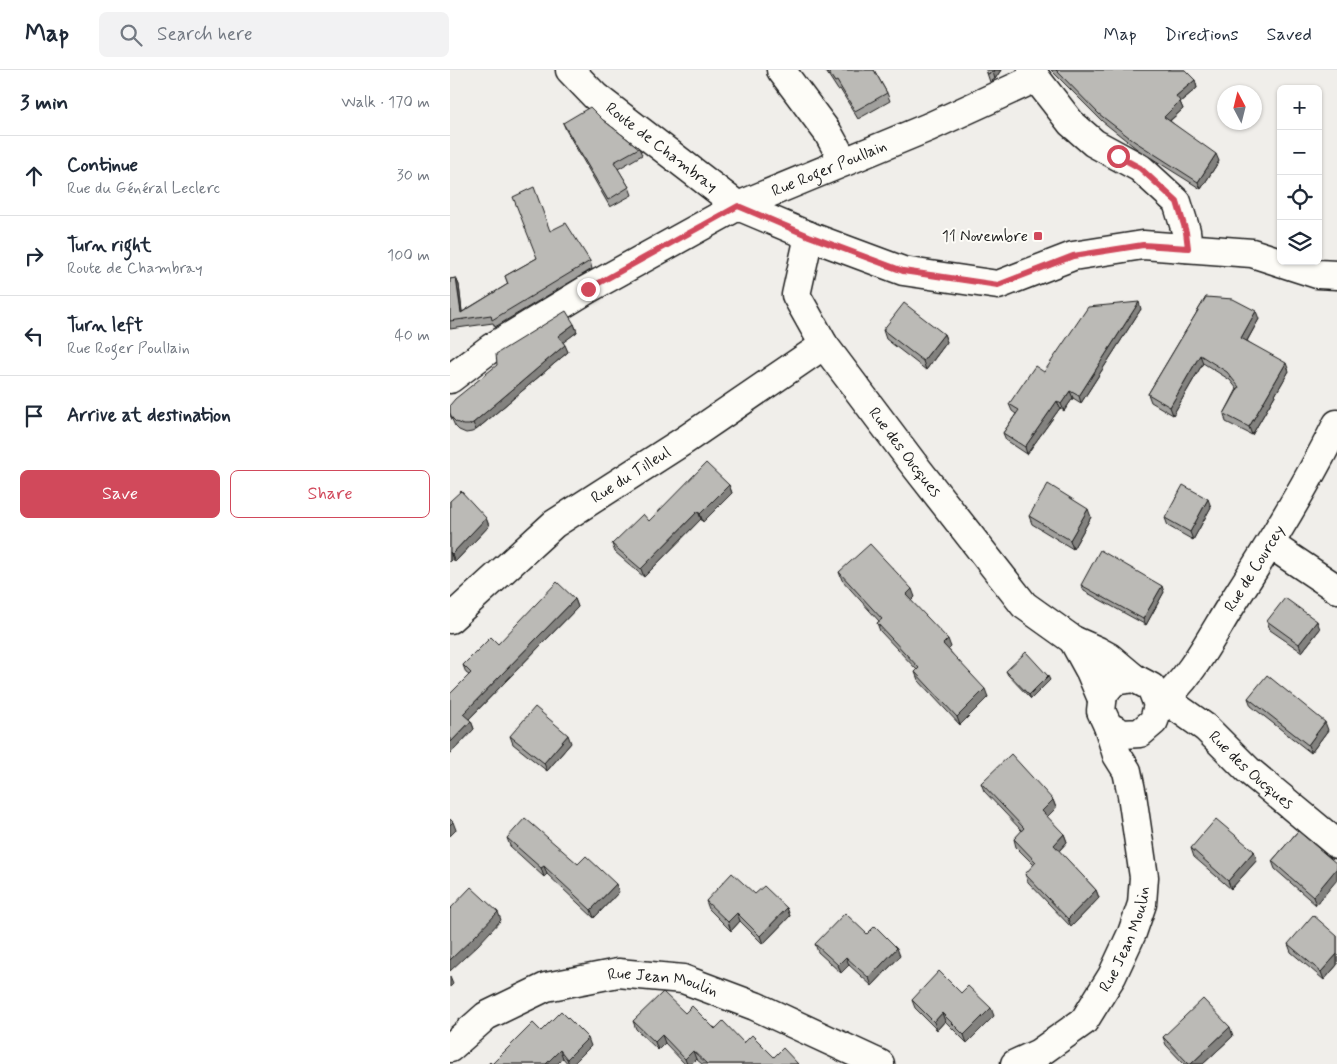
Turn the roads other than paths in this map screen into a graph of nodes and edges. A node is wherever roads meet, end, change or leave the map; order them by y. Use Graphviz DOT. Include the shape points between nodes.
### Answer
graph roads {
  1 [pos="570,70"];
  2 [pos="781,70"];
  3 [pos="1034,74"];
  4 [pos="844,162"];
  5 [pos="738,206"];
  6 [pos="809,236"];
  7 [pos="1188,248"];
  8 [pos="1337,275"];
  9 [pos="824,345"];
  10 [pos="450,379"];
  11 [pos="1337,424"];
  12 [pos="1270,544"];
  13 [pos="1337,589"];
  14 [pos="450,619"];
  15 [pos="1073,640"];
  16 [pos="1134,678"];
  17 [pos="1102,699"];
  18 [pos="1162,702"];
  19 [pos="1108,726"];
  20 [pos="1140,733"];
  21 [pos="1127,771"];
  22 [pos="1337,844"];
  23 [pos="450,1048"];
  24 [pos="880,1064"];
  25 [pos="1015,1064"];
  1 -- 5 [label="street, Route de Chambray" via="596,96"];
  2 -- 4 [label="street" via="828,133"];
  3 -- 4 [label="street, Rue Roger Poullain" via="929,127"];
  3 -- 7 [label="street" via="1071,122 1094,143 1140,168 1177,202"];
  4 -- 5 [label="street, Rue Roger Poullain"];
  5 -- 6 [label="street, Route de Chambray"];
  5 -- 10 [label="street, Rue Roger Poullain" via="588,289 491,348"];
  6 -- 7 [label="street, Route de Chambray" via="903,271 998,285 1073,256 1143,245"];
  6 -- 9 [label="street, Rue des Oucques" via="796,295"];
  7 -- 8 [label="street, Route de Chambray" via="1252,253 1317,274"];
  9 -- 14 [label="street, Rue du Tilleul" via="554,524"];
  9 -- 15 [label="street, Rue des Oucques" via="1024,605"];
  11 -- 12 [label="street, Rue de Courcey"];
  12 -- 13 [label="street"];
  12 -- 18 [label="street, Rue de Courcey" via="1190,672"];
  15 -- 16 [label="street, Rue des Oucques" via="1109,658"];
  15 -- 17 [label="street, Rue des Oucques"];
  16 -- 17 [label="street" via="1114,681"];
  16 -- 18 [label="street" via="1151,687"];
  17 -- 19 [label="street" via="1101,711"];
  18 -- 20 [label="street" via="1154,721"];
  18 -- 22 [label="street, Rue des Oucques" via="1206,728 1248,770"];
  19 -- 20 [label="street" via="1123,734"];
  19 -- 21 [label="street, Rue Jean Moulin" via="1116,755"];
  20 -- 21 [label="street, Rue Jean Moulin"];
  21 -- 25 [label="street, Rue Jean Moulin" via="1144,877 1142,904 1132,933 1112,976 1084,1021 1039,1053"];
  23 -- 24 [label="street, Rue Jean Moulin" via="486,1016 546,987 618,973 683,979 755,1006"];
}
